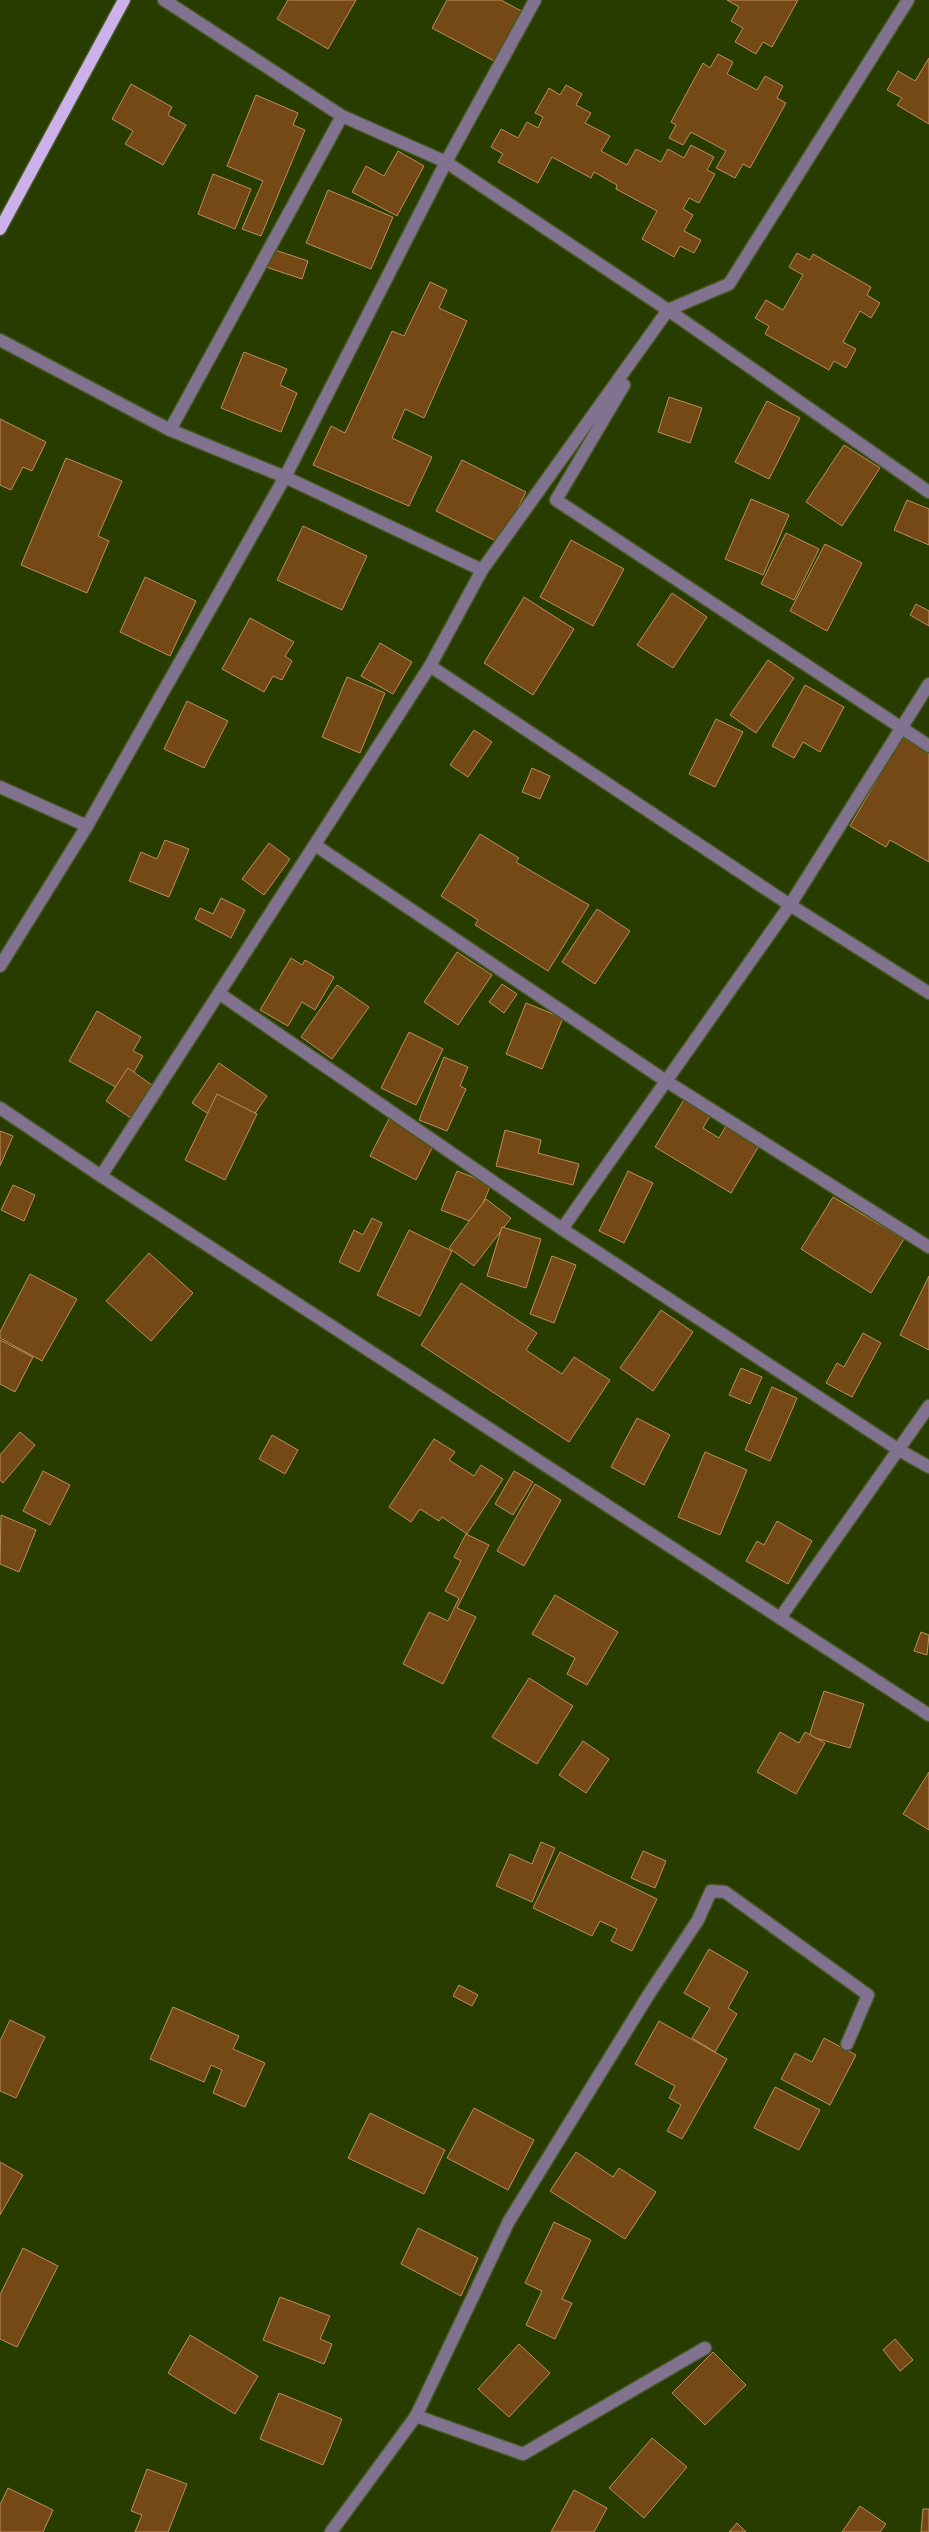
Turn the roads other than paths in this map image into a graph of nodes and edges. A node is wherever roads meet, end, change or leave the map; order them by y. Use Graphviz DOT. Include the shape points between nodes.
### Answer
graph roads {
  1 [pos="124,0"];
  2 [pos="164,0"];
  3 [pos="534,0"];
  4 [pos="908,0"];
  5 [pos="342,116"];
  6 [pos="446,162"];
  7 [pos="0,229"];
  8 [pos="668,310"];
  9 [pos="0,340"];
  10 [pos="170,430"];
  11 [pos="285,477"];
  12 [pos="929,492"];
  13 [pos="482,570"];
  14 [pos="430,666"];
  15 [pos="929,684"];
  16 [pos="902,728"];
  17 [pos="929,746"];
  18 [pos="0,787"];
  19 [pos="87,826"];
  20 [pos="314,845"];
  21 [pos="790,905"];
  22 [pos="0,966"];
  23 [pos="929,993"];
  24 [pos="220,994"];
  25 [pos="666,1081"];
  26 [pos="0,1108"];
  27 [pos="101,1176"];
  28 [pos="562,1229"];
  29 [pos="929,1247"];
  30 [pos="929,1406"];
  31 [pos="899,1450"];
  32 [pos="929,1467"];
  33 [pos="780,1618"];
  34 [pos="929,1715"];
  35 [pos="847,2044"];
  36 [pos="705,2348"];
  37 [pos="416,2416"];
  38 [pos="331,2532"];
  1 -- 7 [label="main road"];
  2 -- 5 [label="street"];
  3 -- 6 [label="street"];
  4 -- 8 [label="street" via="729,284"];
  5 -- 6 [label="street"];
  5 -- 10 [label="street"];
  6 -- 8 [label="street"];
  6 -- 11 [label="street"];
  8 -- 12 [label="street"];
  8 -- 13 [label="street"];
  8 -- 16 [label="street" via="556,500"];
  9 -- 10 [label="street"];
  10 -- 11 [label="street"];
  11 -- 13 [label="street"];
  11 -- 19 [label="street"];
  13 -- 14 [label="street"];
  14 -- 20 [label="street"];
  14 -- 21 [label="street"];
  15 -- 16 [label="street"];
  16 -- 17 [label="street"];
  16 -- 21 [label="street"];
  18 -- 19 [label="street"];
  19 -- 22 [label="street"];
  20 -- 24 [label="street"];
  20 -- 25 [label="street"];
  21 -- 23 [label="street"];
  21 -- 25 [label="street"];
  24 -- 27 [label="street"];
  24 -- 28 [label="street"];
  25 -- 28 [label="street"];
  25 -- 29 [label="street"];
  26 -- 27 [label="street"];
  27 -- 33 [label="street"];
  28 -- 31 [label="street"];
  30 -- 31 [label="street"];
  31 -- 32 [label="street"];
  31 -- 33 [label="street"];
  33 -- 34 [label="street"];
  35 -- 37 [label="street" via="868,1995 725,1892 711,1891 698,1920 648,1994 509,2221"];
  36 -- 37 [label="street" via="523,2454"];
  37 -- 38 [label="street"];
}
